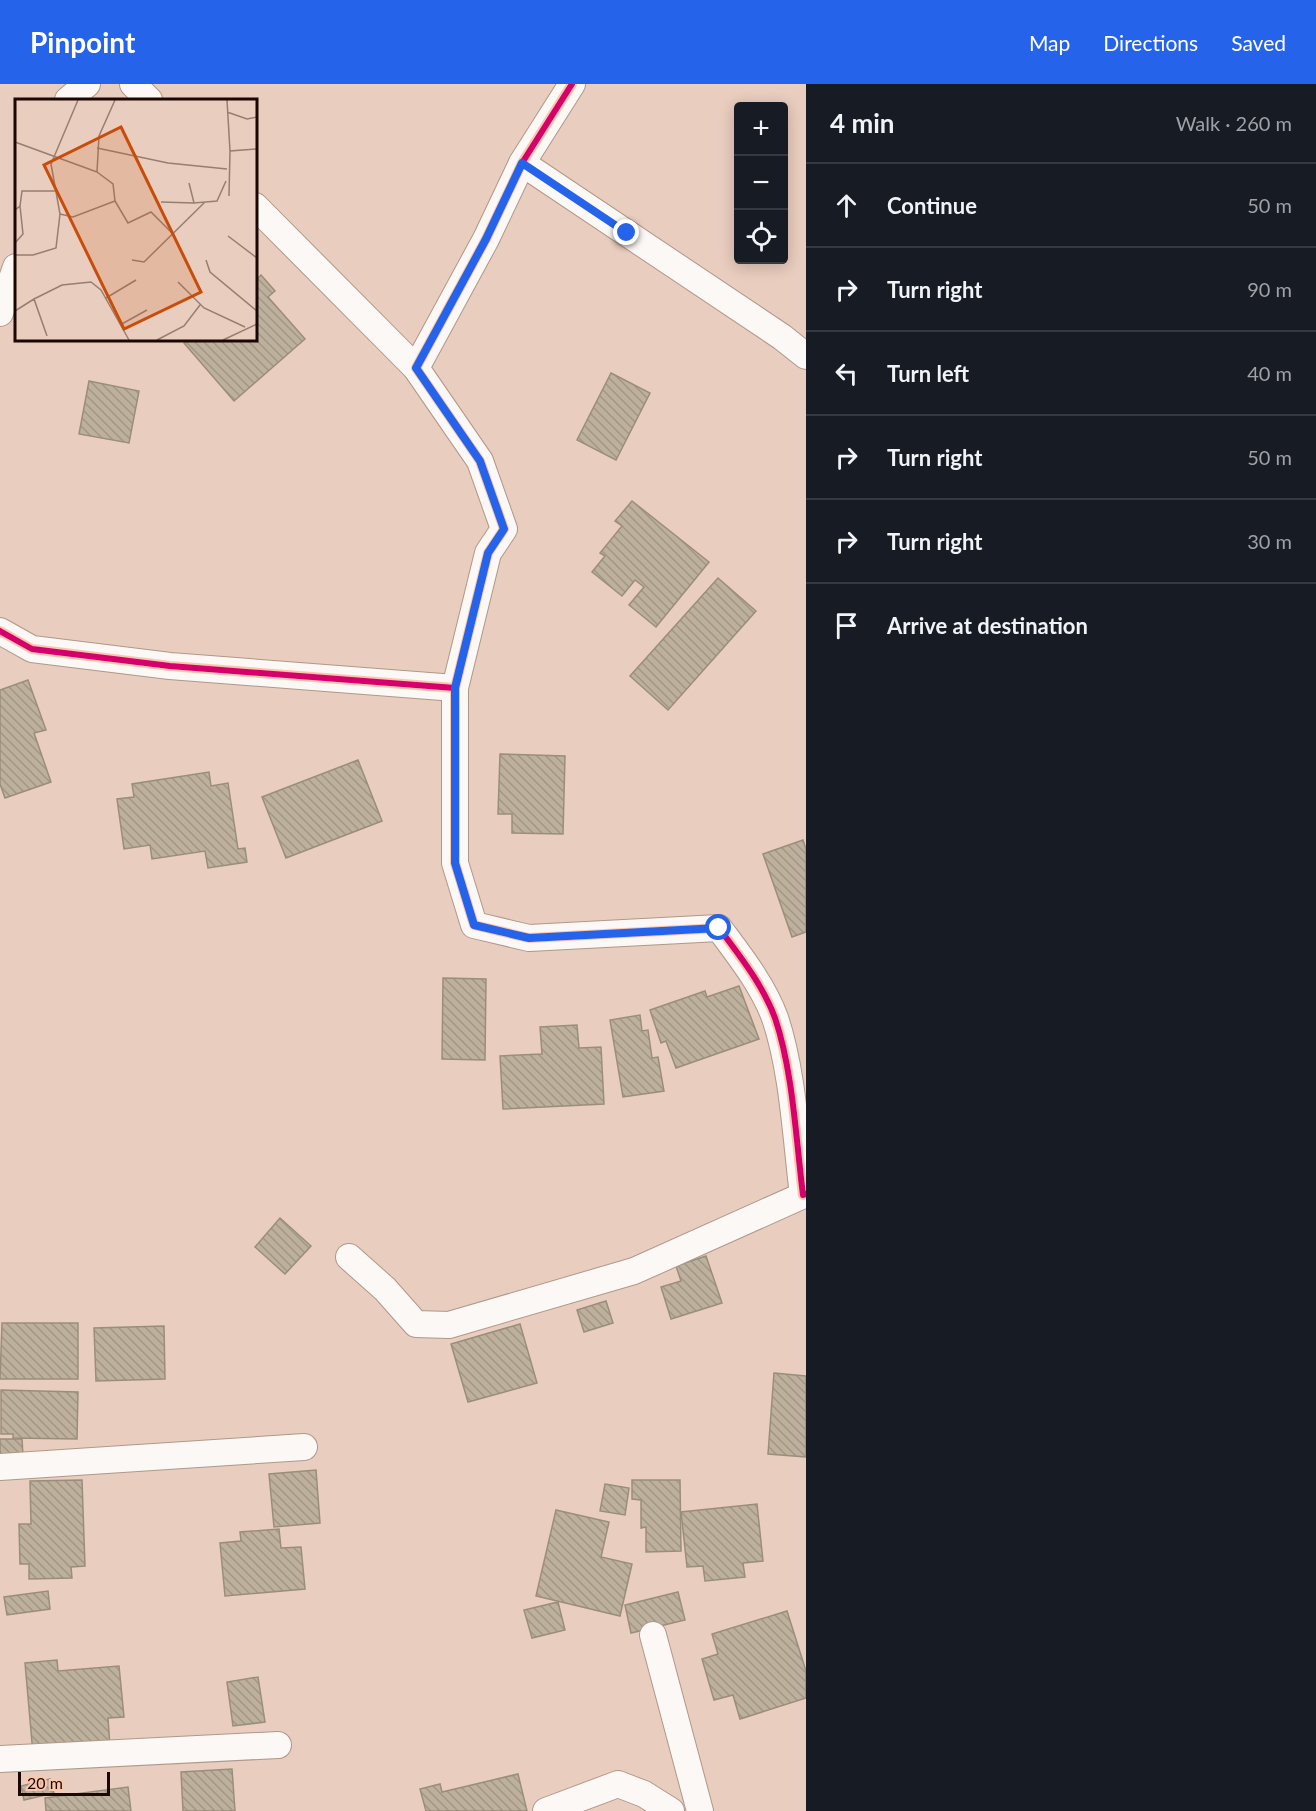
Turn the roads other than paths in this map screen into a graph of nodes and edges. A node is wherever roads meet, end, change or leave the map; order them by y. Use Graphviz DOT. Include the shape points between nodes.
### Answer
graph roads {
  1 [pos="87,84"];
  2 [pos="133,84"];
  3 [pos="572,84"];
  4 [pos="69,99"];
  5 [pos="148,99"];
  6 [pos="522,163"];
  7 [pos="256,207"];
  8 [pos="15,270"];
  9 [pos="0,313"];
  10 [pos="806,356"];
  11 [pos="416,368"];
  12 [pos="0,631"];
  13 [pos="455,688"];
  14 [pos="805,1195"];
  15 [pos="349,1257"];
  16 [pos="304,1447"];
  17 [pos="0,1467"];
  18 [pos="652,1635"];
  19 [pos="278,1744"];
  20 [pos="0,1759"];
  21 [pos="546,1810"];
  22 [pos="671,1811"];
  23 [pos="700,1811"];
  1 -- 4 [label="street"];
  2 -- 5 [label="street"];
  3 -- 6 [label="street"];
  6 -- 10 [label="street"];
  6 -- 11 [label="street"];
  7 -- 11 [label="street"];
  8 -- 9 [label="street"];
  11 -- 13 [label="street" via="480,461 504,529 488,553"];
  12 -- 13 [label="street" via="32,650 170,666"];
  13 -- 14 [label="street" via="455,863 474,925 529,938 719,928 746,964 774,1017"];
  14 -- 15 [label="street" via="634,1271 449,1325 416,1324"];
  16 -- 17 [label="street"];
  18 -- 23 [label="street"];
  19 -- 20 [label="street"];
  21 -- 22 [label="street" via="618,1784"];
}
